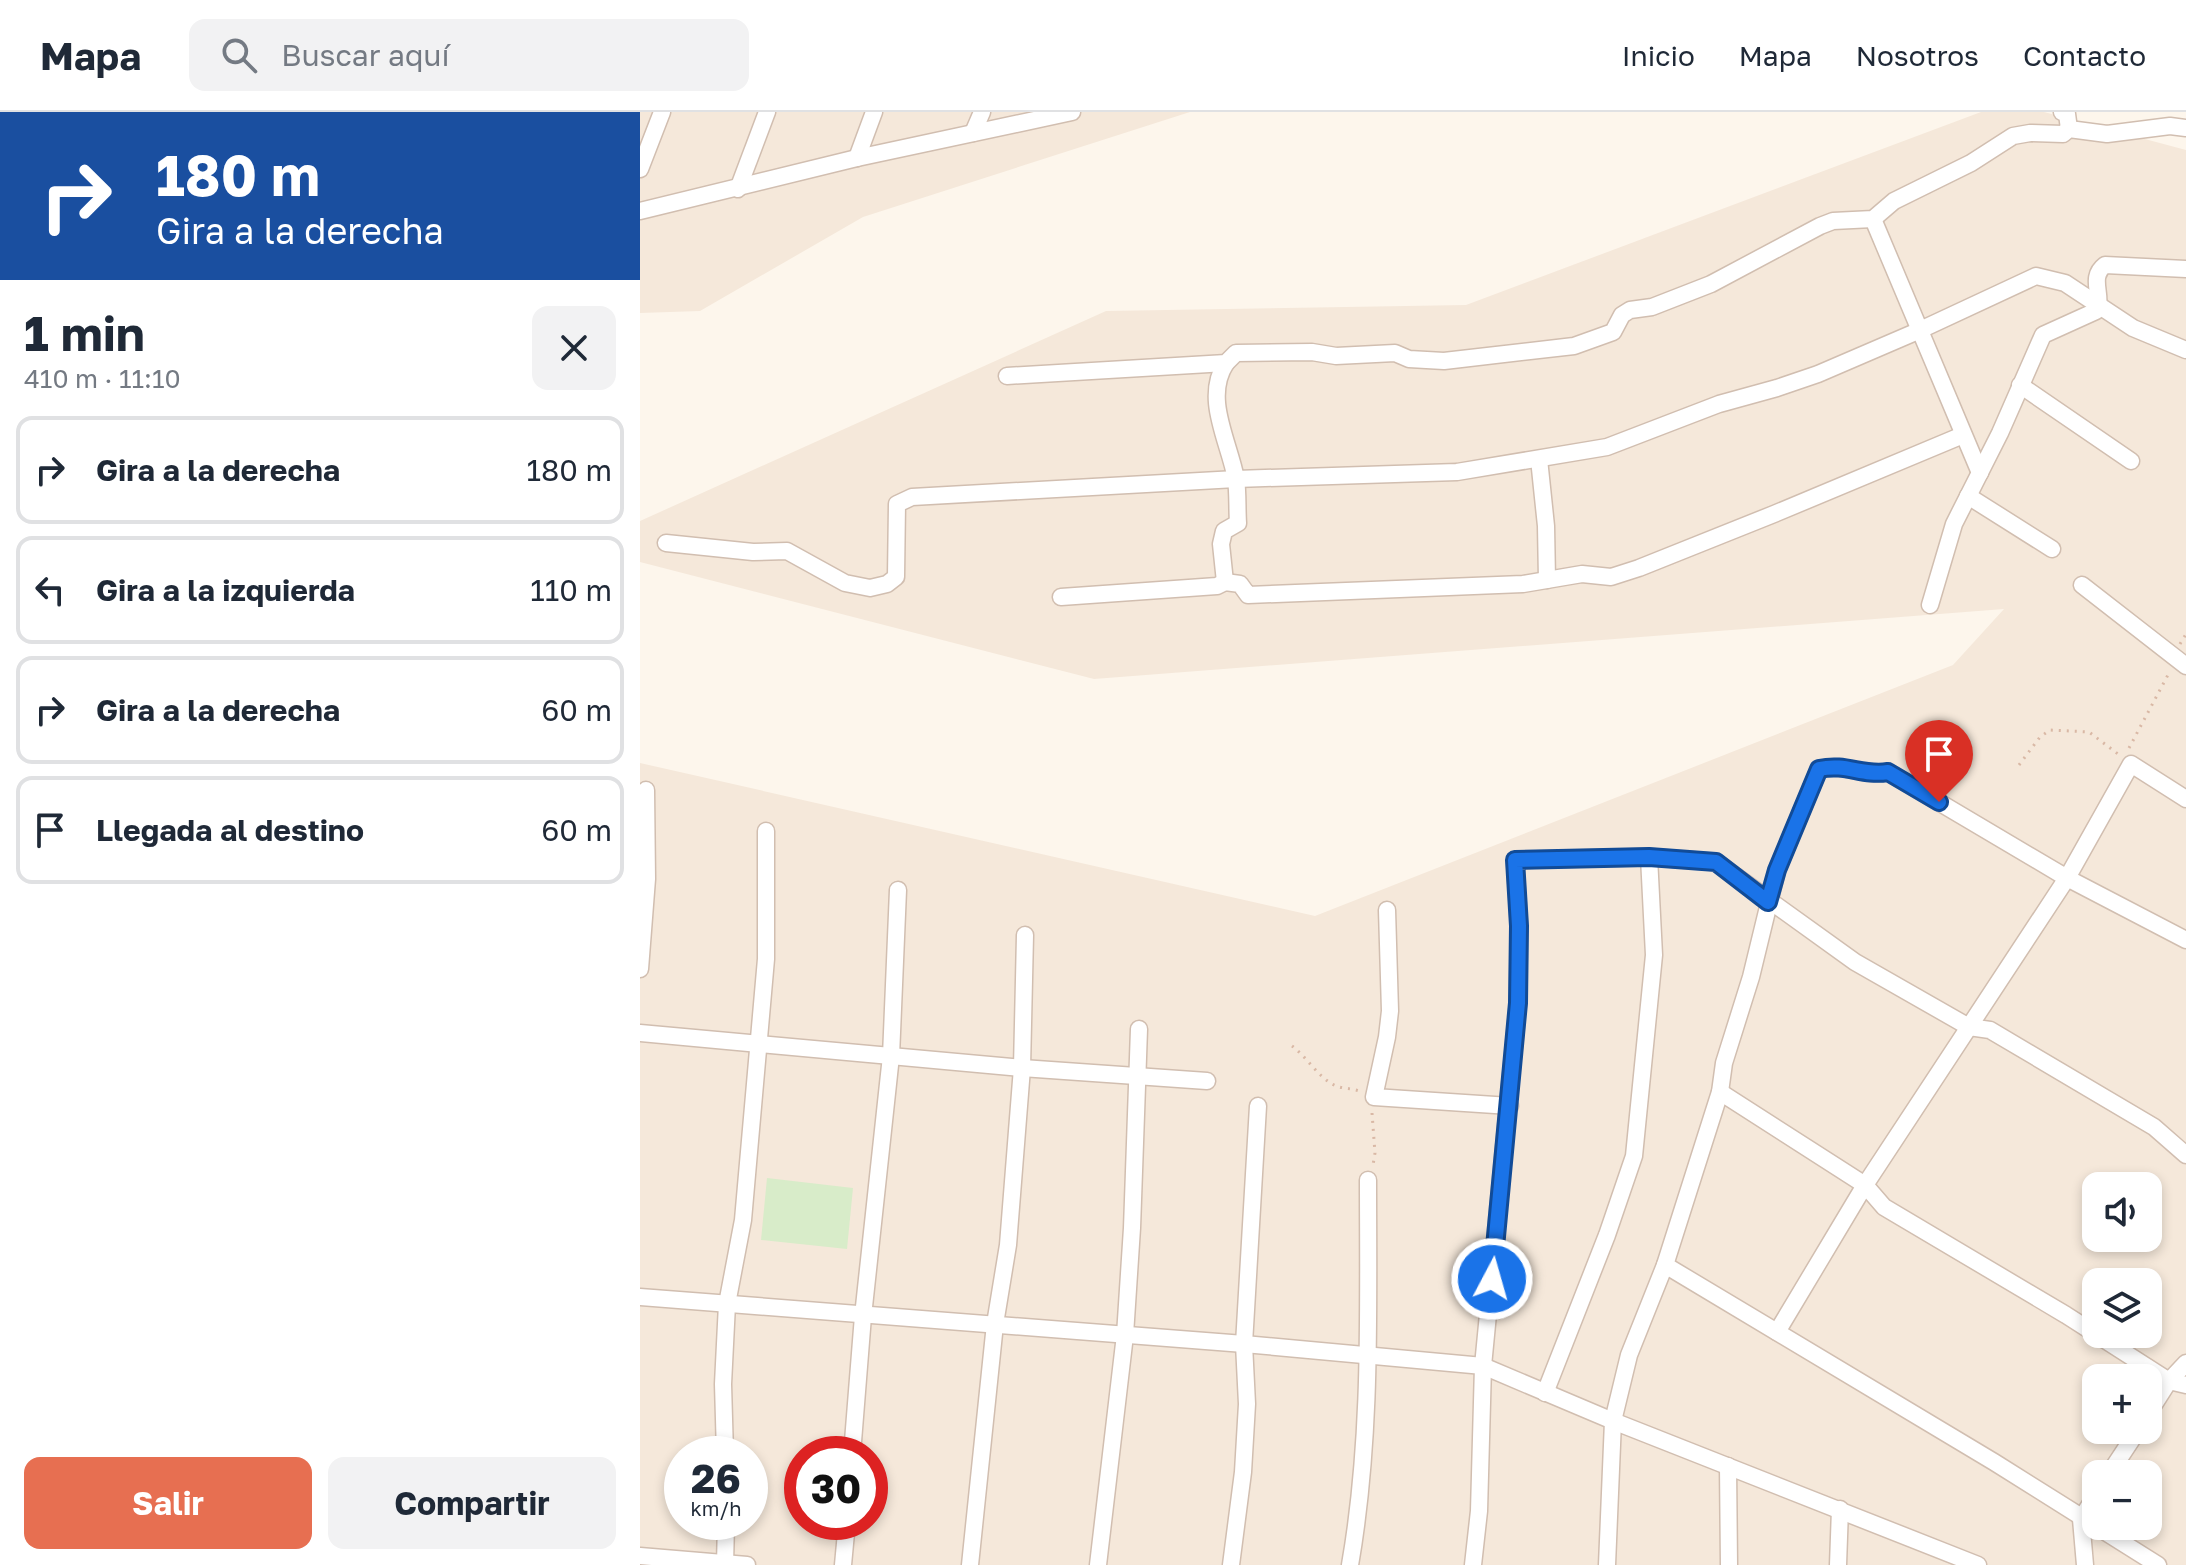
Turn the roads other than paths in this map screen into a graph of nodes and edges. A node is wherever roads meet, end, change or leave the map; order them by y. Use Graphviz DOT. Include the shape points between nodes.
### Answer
graph roads {
  1 [pos="662,112"];
  2 [pos="767,112"];
  3 [pos="874,112"];
  4 [pos="982,112"];
  5 [pos="1072,112"];
  6 [pos="2062,112"];
  7 [pos="2186,128"];
  8 [pos="2069,129"];
  9 [pos="973,133"];
  10 [pos="857,158"];
  11 [pos="640,169"];
  12 [pos="738,189"];
  13 [pos="640,211"];
  14 [pos="1873,219"];
  15 [pos="2186,269"];
  16 [pos="2099,304"];
  17 [pos="1918,331"];
  18 [pos="2186,350"];
  19 [pos="1226,363"];
  20 [pos="1007,376"];
  21 [pos="2020,385"];
  22 [pos="1963,435"];
  23 [pos="1539,459"];
  24 [pos="2131,461"];
  25 [pos="1980,473"];
  26 [pos="1236,479"];
  27 [pos="1968,496"];
  28 [pos="666,543"];
  29 [pos="2052,549"];
  30 [pos="1547,580"];
  31 [pos="1225,582"];
  32 [pos="2082,585"];
  33 [pos="1061,597"];
  34 [pos="1930,605"];
  35 [pos="2181,663"];
  36 [pos="646,790"];
  37 [pos="2186,799"];
  38 [pos="766,831"];
  39 [pos="1649,857"];
  40 [pos="2067,878"];
  41 [pos="898,890"];
  42 [pos="1768,902"];
  43 [pos="1387,910"];
  44 [pos="1025,935"];
  45 [pos="2186,940"];
  46 [pos="640,969"];
  47 [pos="1969,1027"];
  48 [pos="1139,1029"];
  49 [pos="640,1033"];
  50 [pos="760,1043"];
  51 [pos="891,1056"];
  52 [pos="1022,1068"];
  53 [pos="1136,1076"];
  54 [pos="1207,1081"];
  55 [pos="1720,1092"];
  56 [pos="1258,1106"];
  57 [pos="1510,1106"];
  58 [pos="2186,1155"];
  59 [pos="1368,1180"];
  60 [pos="1865,1185"];
  61 [pos="1665,1265"];
  62 [pos="640,1297"];
  63 [pos="727,1304"];
  64 [pos="863,1316"];
  65 [pos="995,1324"];
  66 [pos="1777,1332"];
  67 [pos="1125,1335"];
  68 [pos="1244,1344"];
  69 [pos="1366,1357"];
  70 [pos="2186,1363"];
  71 [pos="1483,1366"];
  72 [pos="2178,1383"];
  73 [pos="1545,1393"];
  74 [pos="2162,1400"];
  75 [pos="1613,1421"];
  76 [pos="724,1436"];
  77 [pos="853,1436"];
  78 [pos="1728,1466"];
  79 [pos="1840,1509"];
  80 [pos="2081,1519"];
  81 [pos="726,1540"];
  82 [pos="845,1540"];
  83 [pos="640,1556"];
  84 [pos="1957,1561"];
  85 [pos="726,1564"];
  86 [pos="747,1565"];
  87 [pos="843,1565"];
  88 [pos="970,1565"];
  89 [pos="1098,1565"];
  90 [pos="1231,1565"];
  91 [pos="1350,1565"];
  92 [pos="1473,1565"];
  93 [pos="1607,1565"];
  94 [pos="1729,1565"];
  95 [pos="1838,1565"];
  96 [pos="1978,1565"];
  97 [pos="2085,1565"];
  98 [pos="2158,1565"];
  1 -- 11 [label="street"];
  2 -- 12 [label="street"];
  3 -- 10 [label="street"];
  4 -- 9 [label="street"];
  5 -- 9 [label="street"];
  6 -- 8 [label="street"];
  7 -- 8 [label="street" via="2107,134"];
  8 -- 14 [label="street" via="2063,134 2013,136 1894,201"];
  9 -- 10 [label="street"];
  10 -- 12 [label="street"];
  12 -- 13 [label="street"];
  14 -- 17 [label="street"];
  14 -- 19 [label="street" via="1820,226 1711,284 1630,310 1613,332 1574,346 1444,361 1395,353 1236,353"];
  15 -- 16 [label="street" via="2105,265 2095,280"];
  16 -- 17 [label="street" via="2065,283 2036,276"];
  16 -- 18 [label="street" via="2133,328"];
  16 -- 21 [label="street" via="2096,311 2043,335"];
  17 -- 22 [label="street"];
  17 -- 23 [label="street" via="1818,374 1719,404 1607,447"];
  19 -- 20 [label="street"];
  19 -- 26 [label="street" via="1218,375 1219,421"];
  21 -- 24 [label="street"];
  21 -- 25 [label="street"];
  22 -- 25 [label="street"];
  22 -- 30 [label="street" via="1639,568 1611,577 1582,574"];
  23 -- 26 [label="street" via="1457,472"];
  23 -- 30 [label="street"];
  25 -- 27 [label="street"];
  26 -- 28 [label="street" via="912,497 897,504 896,577 870,588 845,583 787,551"];
  26 -- 31 [label="street" via="1238,523 1224,531 1221,544"];
  27 -- 29 [label="street"];
  27 -- 34 [label="street" via="1954,524"];
  30 -- 31 [label="street" via="1248,595 1240,584"];
  31 -- 33 [label="street"];
  32 -- 35 [label="street"];
  36 -- 46 [label="street"];
  37 -- 40 [label="street" via="2131,764"];
  38 -- 50 [label="street"];
  39 -- 42 [label="street" via="1716,862"];
  39 -- 57 [label="street" via="1515,860 1518,1003"];
  39 -- 73 [label="street" via="1654,955 1634,1156"];
  40 -- 42 [label="street" via="1888,772 1870,775 1833,766 1819,769"];
  40 -- 45 [label="street"];
  40 -- 47 [label="street"];
  41 -- 51 [label="street"];
  42 -- 47 [label="street" via="1855,962"];
  42 -- 55 [label="street"];
  43 -- 57 [label="street" via="1390,1011 1374,1097"];
  44 -- 52 [label="street"];
  47 -- 58 [label="street" via="1990,1030 2154,1127"];
  47 -- 60 [label="street"];
  48 -- 53 [label="street"];
  49 -- 50 [label="street"];
  50 -- 51 [label="street"];
  50 -- 63 [label="street" via="743,1220"];
  51 -- 52 [label="street"];
  51 -- 64 [label="street"];
  52 -- 53 [label="street"];
  52 -- 65 [label="street" via="1008,1245"];
  53 -- 54 [label="street"];
  53 -- 67 [label="street"];
  55 -- 60 [label="street"];
  55 -- 61 [label="street"];
  56 -- 68 [label="street"];
  57 -- 71 [label="street"];
  59 -- 69 [label="street"];
  60 -- 66 [label="street"];
  60 -- 72 [label="street" via="1884,1207"];
  61 -- 66 [label="street"];
  61 -- 75 [label="street" via="1629,1355"];
  62 -- 63 [label="street"];
  63 -- 64 [label="street"];
  63 -- 76 [label="street"];
  64 -- 65 [label="street"];
  64 -- 77 [label="street"];
  65 -- 67 [label="street"];
  65 -- 88 [label="street"];
  66 -- 80 [label="street"];
  67 -- 68 [label="street"];
  67 -- 89 [label="street"];
  68 -- 69 [label="street"];
  68 -- 90 [label="street" via="1243,1472"];
  69 -- 71 [label="street"];
  69 -- 91 [label="street" via="1360,1506"];
  70 -- 72 [label="street"];
  71 -- 73 [label="street"];
  71 -- 92 [label="street"];
  72 -- 74 [label="street"];
  73 -- 75 [label="street"];
  75 -- 78 [label="street"];
  75 -- 93 [label="street"];
  78 -- 79 [label="street"];
  78 -- 94 [label="street"];
  79 -- 84 [label="street"];
  79 -- 95 [label="street"];
  80 -- 97 [label="street"];
  80 -- 98 [label="street"];
  81 -- 85 [label="street"];
  82 -- 87 [label="street"];
  83 -- 85 [label="street"];
  84 -- 96 [label="street"];
  85 -- 86 [label="street"];
}
